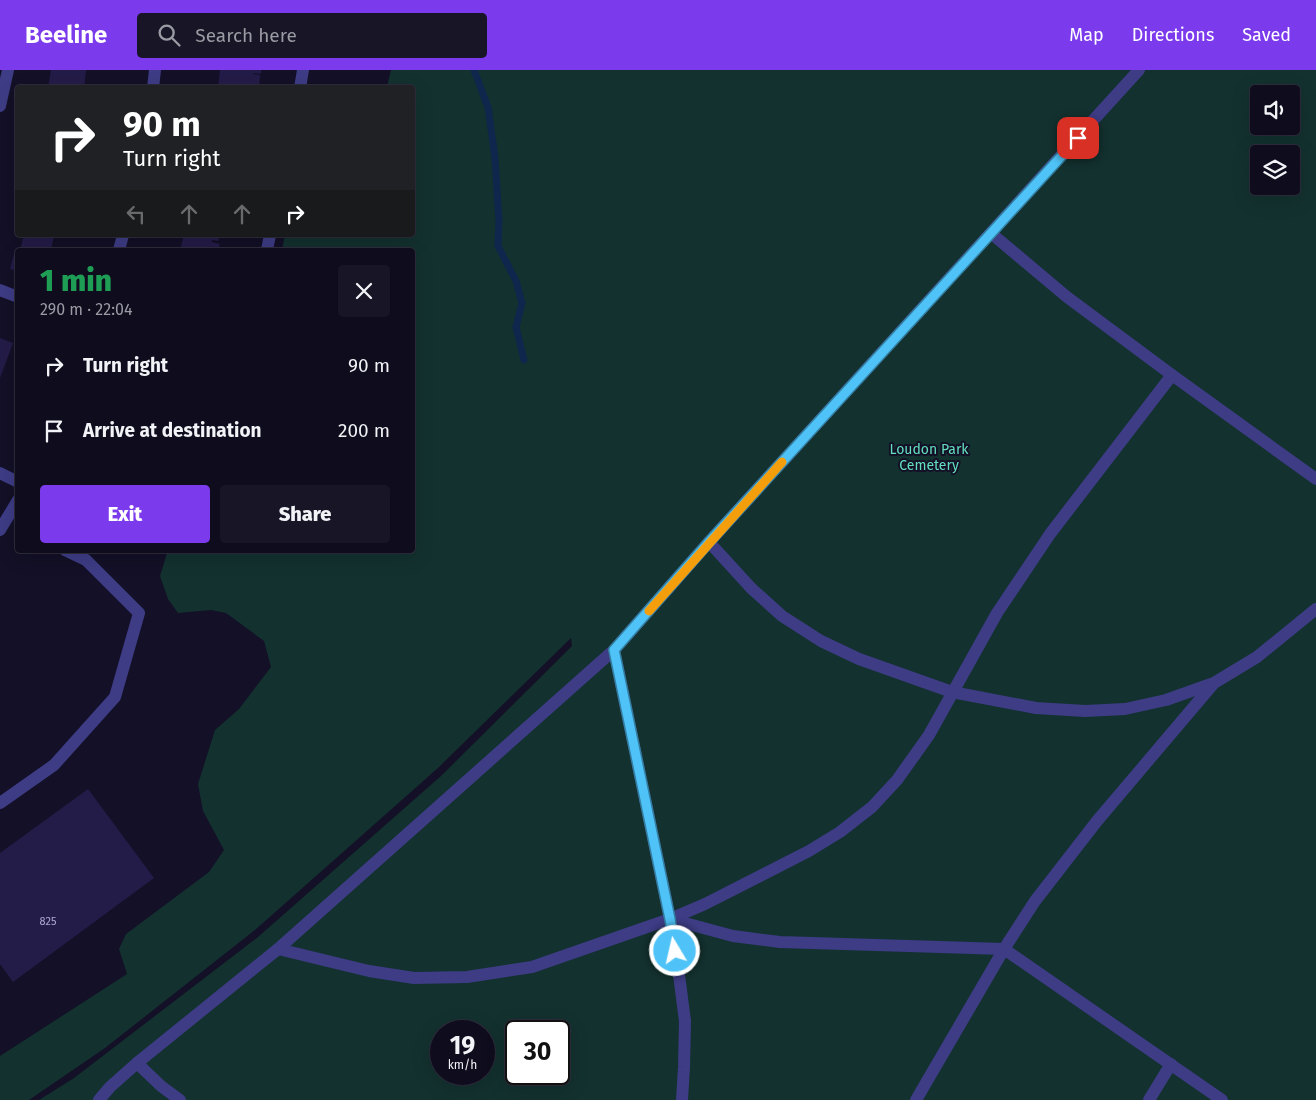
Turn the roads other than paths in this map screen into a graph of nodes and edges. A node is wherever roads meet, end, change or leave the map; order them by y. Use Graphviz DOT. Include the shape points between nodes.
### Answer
graph roads {
  1 [pos="8,70"];
  2 [pos="155,70"];
  3 [pos="303,70"];
  4 [pos="1139,70"];
  5 [pos="153,85"];
  6 [pos="300,85"];
  7 [pos="0,106"];
  8 [pos="992,234"];
  9 [pos="0,290"];
  10 [pos="15,296"];
  11 [pos="1172,375"];
  12 [pos="0,473"];
  13 [pos="15,480"];
  14 [pos="1316,480"];
  15 [pos="15,505"];
  16 [pos="3,525"];
  17 [pos="709,542"];
  18 [pos="71,553"];
  19 [pos="1316,608"];
  20 [pos="614,650"];
  21 [pos="1214,683"];
  22 [pos="952,692"];
  23 [pos="0,803"];
  24 [pos="670,919"];
  25 [pos="278,949"];
  26 [pos="1004,949"];
  27 [pos="137,1063"];
  28 [pos="1171,1064"];
  29 [pos="99,1100"];
  30 [pos="180,1100"];
  31 [pos="682,1100"];
  32 [pos="916,1100"];
  33 [pos="1149,1100"];
  34 [pos="1222,1100"];
  1 -- 7 [label="street"];
  2 -- 5 [label="street"];
  3 -- 6 [label="street"];
  4 -- 8 [label="street"];
  8 -- 11 [label="street" via="1067,297"];
  8 -- 17 [label="street"];
  9 -- 10 [label="street"];
  11 -- 14 [label="street"];
  11 -- 22 [label="street" via="1045,542 997,613"];
  12 -- 13 [label="street"];
  15 -- 16 [label="street"];
  17 -- 20 [label="street"];
  17 -- 22 [label="street" via="782,616 821,641 860,660"];
  18 -- 23 [label="street" via="86,560 139,613 115,697 54,764"];
  19 -- 21 [label="street" via="1257,657"];
  20 -- 24 [label="street"];
  20 -- 25 [label="street"];
  21 -- 22 [label="street" via="1125,710 1036,708"];
  21 -- 26 [label="street" via="1097,821 1035,901"];
  22 -- 24 [label="street" via="929,735 897,780 872,807 809,851"];
  24 -- 25 [label="street" via="532,967 467,977 414,978 369,971"];
  24 -- 26 [label="street" via="733,936 780,942"];
  24 -- 31 [label="street" via="684,1021"];
  25 -- 27 [label="street"];
  26 -- 28 [label="street"];
  26 -- 32 [label="street"];
  27 -- 29 [label="street"];
  27 -- 30 [label="street"];
  28 -- 33 [label="street"];
  28 -- 34 [label="street"];
}
